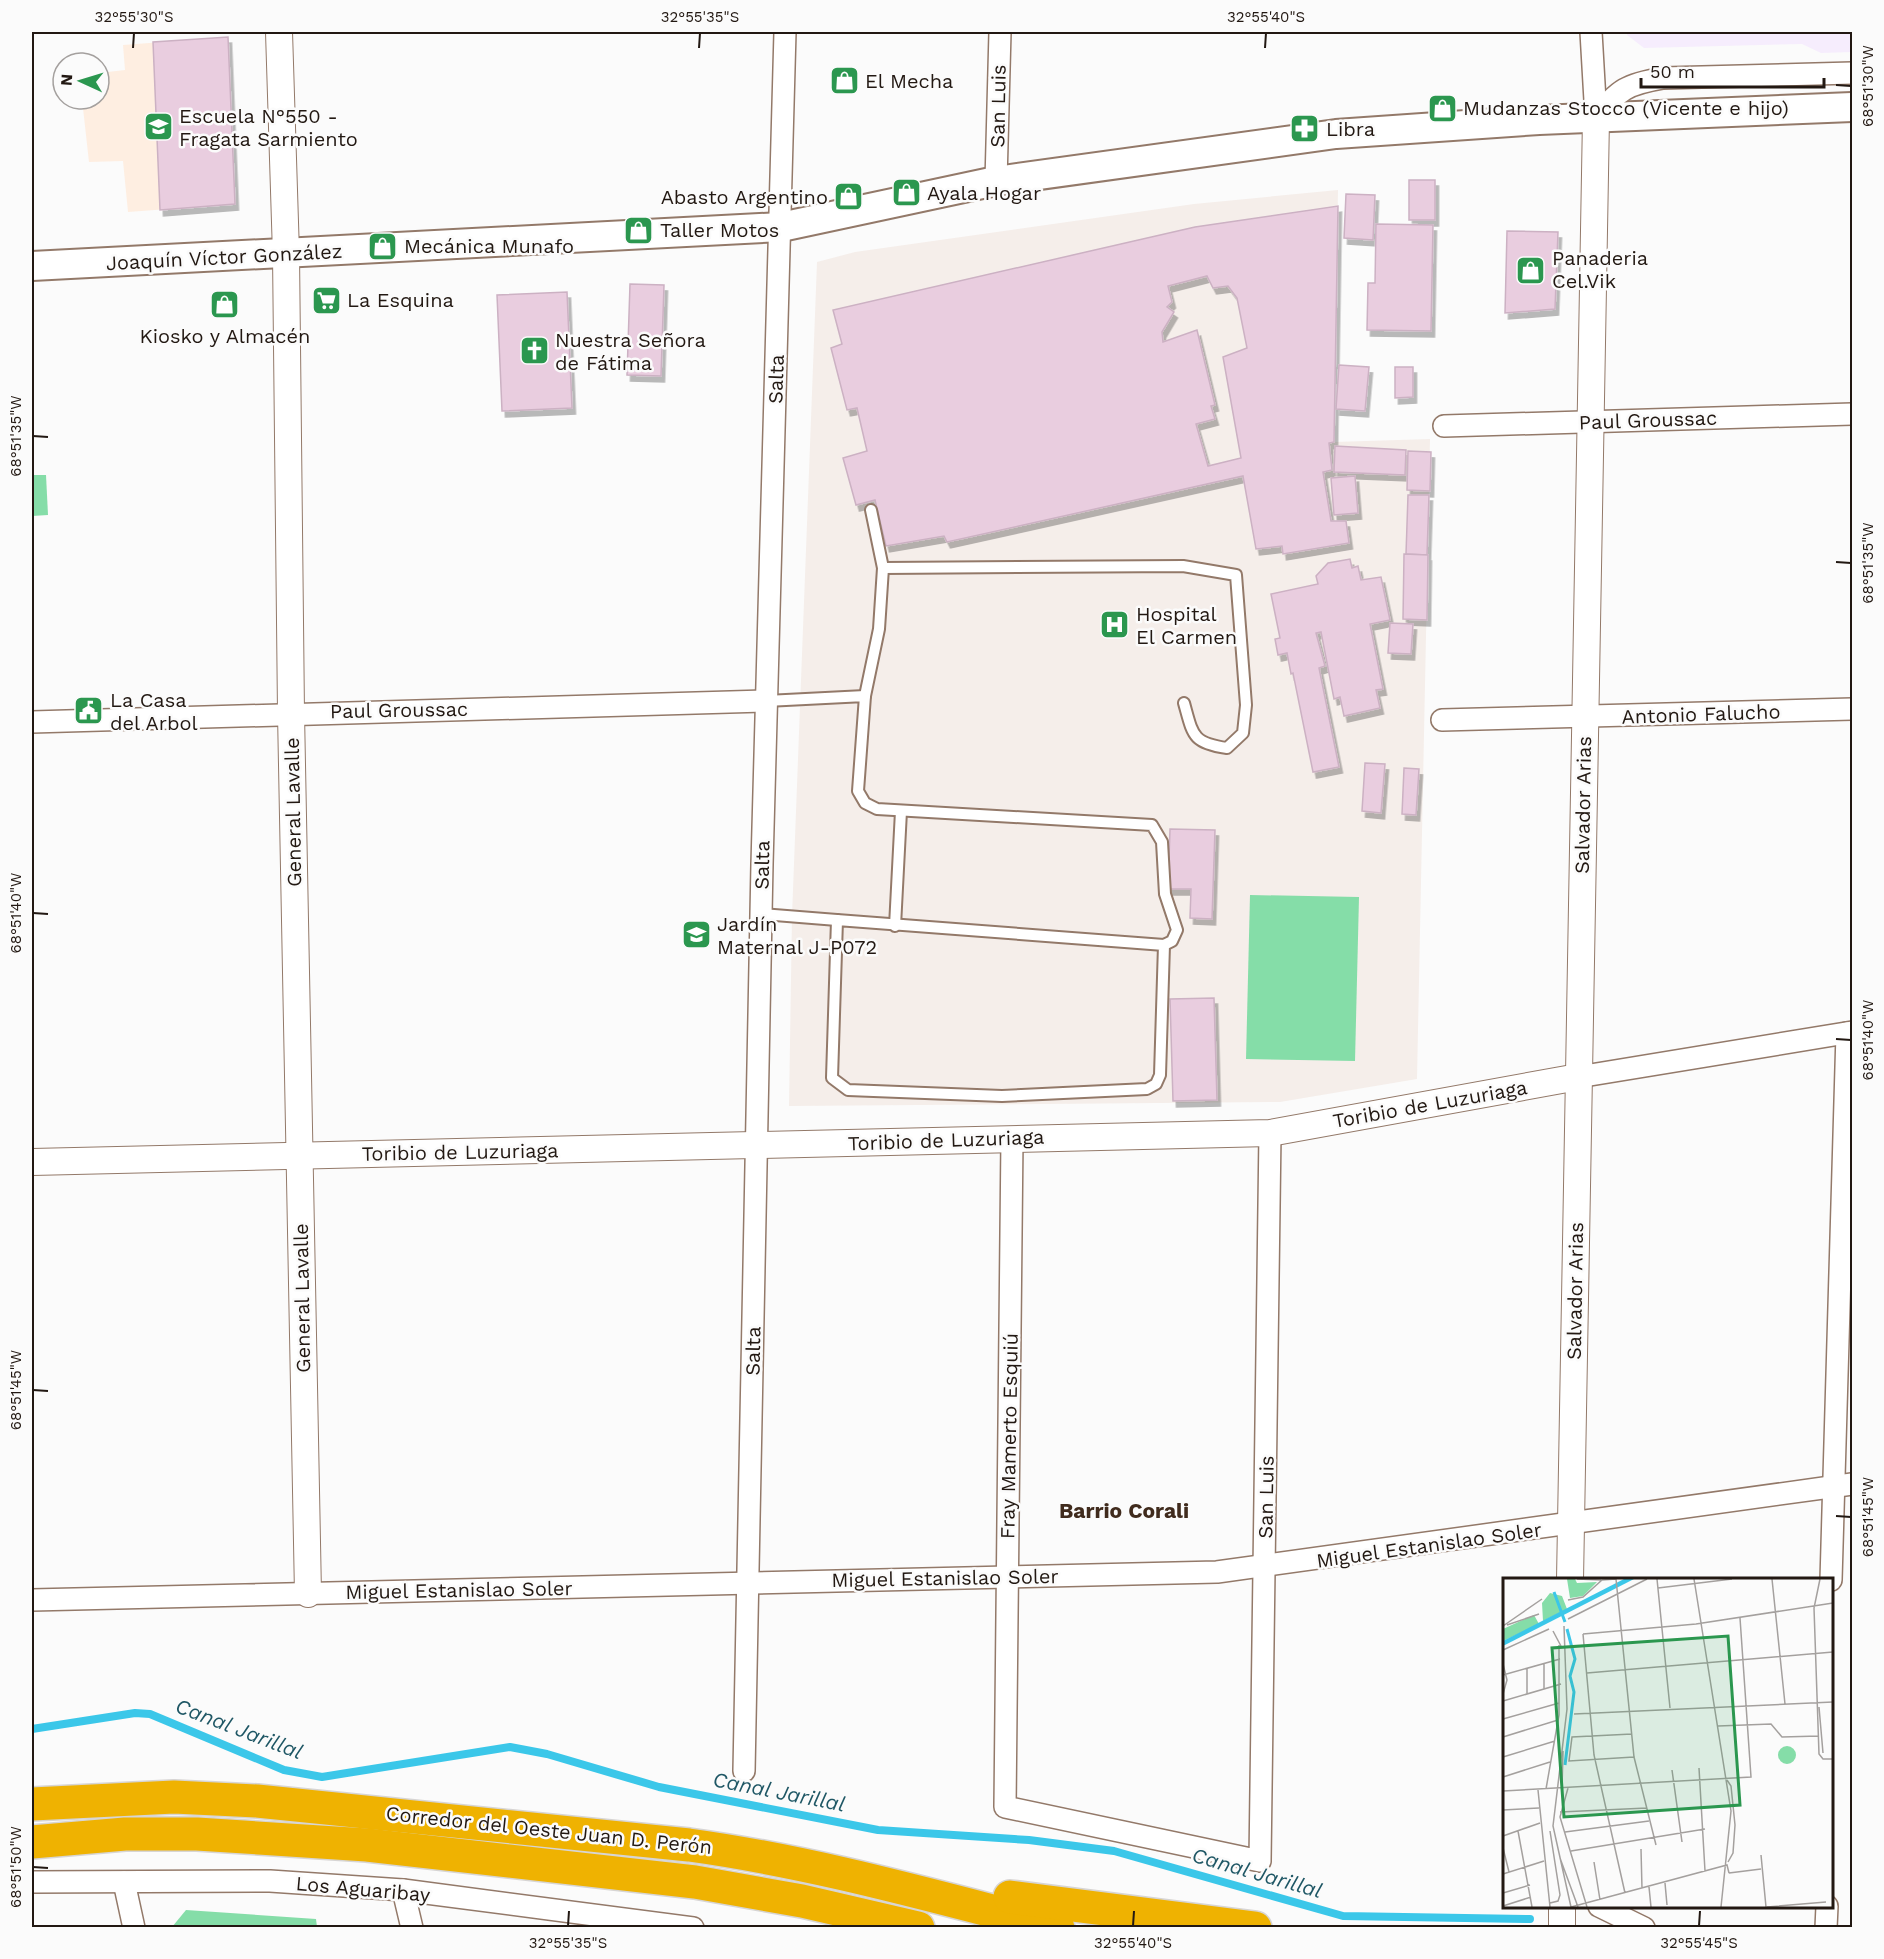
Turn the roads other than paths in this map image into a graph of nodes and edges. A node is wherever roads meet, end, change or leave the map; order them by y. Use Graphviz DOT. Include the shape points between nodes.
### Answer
graph roads {
  1 [pos="279,32"];
  2 [pos="785,32"];
  3 [pos="1000,32"];
  4 [pos="1591,32"];
  5 [pos="1852,73"];
  6 [pos="1852,107"];
  7 [pos="1596,118"];
  8 [pos="996,181"];
  9 [pos="781,227"];
  10 [pos="286,254"];
  11 [pos="32,266"];
  12 [pos="1852,414"];
  13 [pos="1590,422"];
  14 [pos="1444,426"];
  15 [pos="871,510"];
  16 [pos="883,568"];
  17 [pos="865,696"];
  18 [pos="766,701"];
  19 [pos="1184,703"];
  20 [pos="1852,709"];
  21 [pos="291,712"];
  22 [pos="1585,717"];
  23 [pos="1442,720"];
  24 [pos="32,722"];
  25 [pos="902,810"];
  26 [pos="761,914"];
  27 [pos="837,920"];
  28 [pos="895,926"];
  29 [pos="1164,945"];
  30 [pos="1850,1032"];
  31 [pos="1578,1077"];
  32 [pos="1270,1133"];
  33 [pos="1012,1138"];
  34 [pos="757,1145"];
  35 [pos="299,1156"];
  36 [pos="32,1162"];
  37 [pos="1842,1486"];
  38 [pos="1572,1525"];
  39 [pos="1265,1568"];
  40 [pos="1008,1575"];
  41 [pos="1570,1578"];
  42 [pos="1831,1578"];
  43 [pos="748,1583"];
  44 [pos="308,1593"];
  45 [pos="32,1600"];
  46 [pos="744,1771"];
  47 [pos="32,1804"];
  48 [pos="1005,1807"];
  49 [pos="32,1842"];
  50 [pos="839,1872"];
  51 [pos="32,1882"];
  52 [pos="124,1882"];
  53 [pos="403,1890"];
  54 [pos="1562,1908"];
  55 [pos="1603,1908"];
  56 [pos="1827,1908"];
  57 [pos="610,1922"];
  58 [pos="134,1928"];
  59 [pos="411,1928"];
  60 [pos="693,1928"];
  61 [pos="918,1928"];
  62 [pos="1058,1928"];
  63 [pos="1255,1928"];
  64 [pos="1562,1928"];
  65 [pos="1644,1928"];
  66 [pos="1826,1928"];
  1 -- 10 [label="street, General Lavalle"];
  2 -- 9 [label="street, Salta"];
  3 -- 8 [label="street, San Luis"];
  4 -- 7 [label="street, Salvador Arias"];
  5 -- 7 [label="street" via="1643,81 1614,95"];
  6 -- 7 [label="main road, Joaquín Víctor González"];
  7 -- 8 [label="main road, Joaquín Víctor González" via="1336,134"];
  7 -- 13 [label="street, Salvador Arias"];
  8 -- 9 [label="main road, Joaquín Víctor González"];
  9 -- 10 [label="main road, Joaquín Víctor González"];
  9 -- 18 [label="street, Salta"];
  10 -- 11 [label="main road, Joaquín Víctor González"];
  10 -- 21 [label="street, General Lavalle"];
  12 -- 13 [label="street, Paul Groussac"];
  13 -- 14 [label="street, Paul Groussac"];
  13 -- 22 [label="street, Salvador Arias"];
  15 -- 16 [label="lane"];
  16 -- 17 [label="lane" via="879,629"];
  16 -- 19 [label="lane" via="1183,566 1236,575 1246,705 1243,733 1227,748 1206,745 1193,734"];
  17 -- 18 [label="lane"];
  17 -- 25 [label="lane" via="858,791 865,803 877,809"];
  18 -- 21 [label="street, Paul Groussac"];
  18 -- 26 [label="street, Salta"];
  20 -- 22 [label="street, Antonio Falucho"];
  21 -- 24 [label="street, Paul Groussac"];
  21 -- 35 [label="street, General Lavalle"];
  22 -- 23 [label="street, Antonio Falucho"];
  22 -- 31 [label="street, Salvador Arias"];
  25 -- 28 [label="lane"];
  25 -- 29 [label="lane" via="1152,825 1162,842 1165,894 1177,930 1172,941"];
  26 -- 27 [label="lane"];
  26 -- 34 [label="street, Salta"];
  27 -- 28 [label="lane"];
  27 -- 29 [label="lane" via="832,1078 848,1090 1002,1096 1147,1089 1156,1084 1160,1075"];
  28 -- 29 [label="lane"];
  30 -- 31 [label="street, Toribio de Luzuriaga"];
  30 -- 37 [label="street"];
  31 -- 32 [label="street, Toribio de Luzuriaga"];
  31 -- 38 [label="street, Salvador Arias"];
  32 -- 33 [label="street, Toribio de Luzuriaga"];
  32 -- 39 [label="street, San Luis"];
  33 -- 34 [label="street, Toribio de Luzuriaga"];
  33 -- 40 [label="street, Fray Mamerto Esquiú"];
  34 -- 35 [label="street, Toribio de Luzuriaga"];
  34 -- 43 [label="street, Salta"];
  35 -- 36 [label="street, Toribio de Luzuriaga"];
  35 -- 44 [label="street, General Lavalle"];
  37 -- 38 [label="street, Miguel Estanislao Soler"];
  37 -- 42 [label="street"];
  38 -- 39 [label="street, Miguel Estanislao Soler"];
  38 -- 41 [label="street, Salvador Arias"];
  39 -- 40 [label="street, Miguel Estanislao Soler"];
  39 -- 48 [label="street, San Luis" via="1260,1861"];
  40 -- 43 [label="street, Miguel Estanislao Soler"];
  40 -- 48 [label="street, Fray Mamerto Esquiú"];
  43 -- 44 [label="street, Miguel Estanislao Soler"];
  43 -- 46 [label="street, Salta"];
  44 -- 45 [label="street, Miguel Estanislao Soler"];
  47 -- 50 [label="highway, Corredor del Oeste Juan D. Perón" via="174,1797 257,1800 689,1845"];
  49 -- 61 [label="highway, Corredor del Oeste Juan D. Perón" via="125,1834 197,1834 367,1845 695,1882 802,1901"];
  50 -- 62 [label="highway, Corredor del Oeste Juan D. Perón"];
  50 -- 63 [label="highway"];
  51 -- 52 [label="street, Los Aguaribay"];
  52 -- 53 [label="street, Los Aguaribay" via="270,1881"];
  52 -- 58 [label="street"];
  53 -- 57 [label="street, Los Aguaribay"];
  53 -- 59 [label="street"];
  54 -- 64 [label="street"];
  55 -- 65 [label="street"];
  56 -- 66 [label="street"];
  57 -- 60 [label="street, Los Aguaribay"];
}
